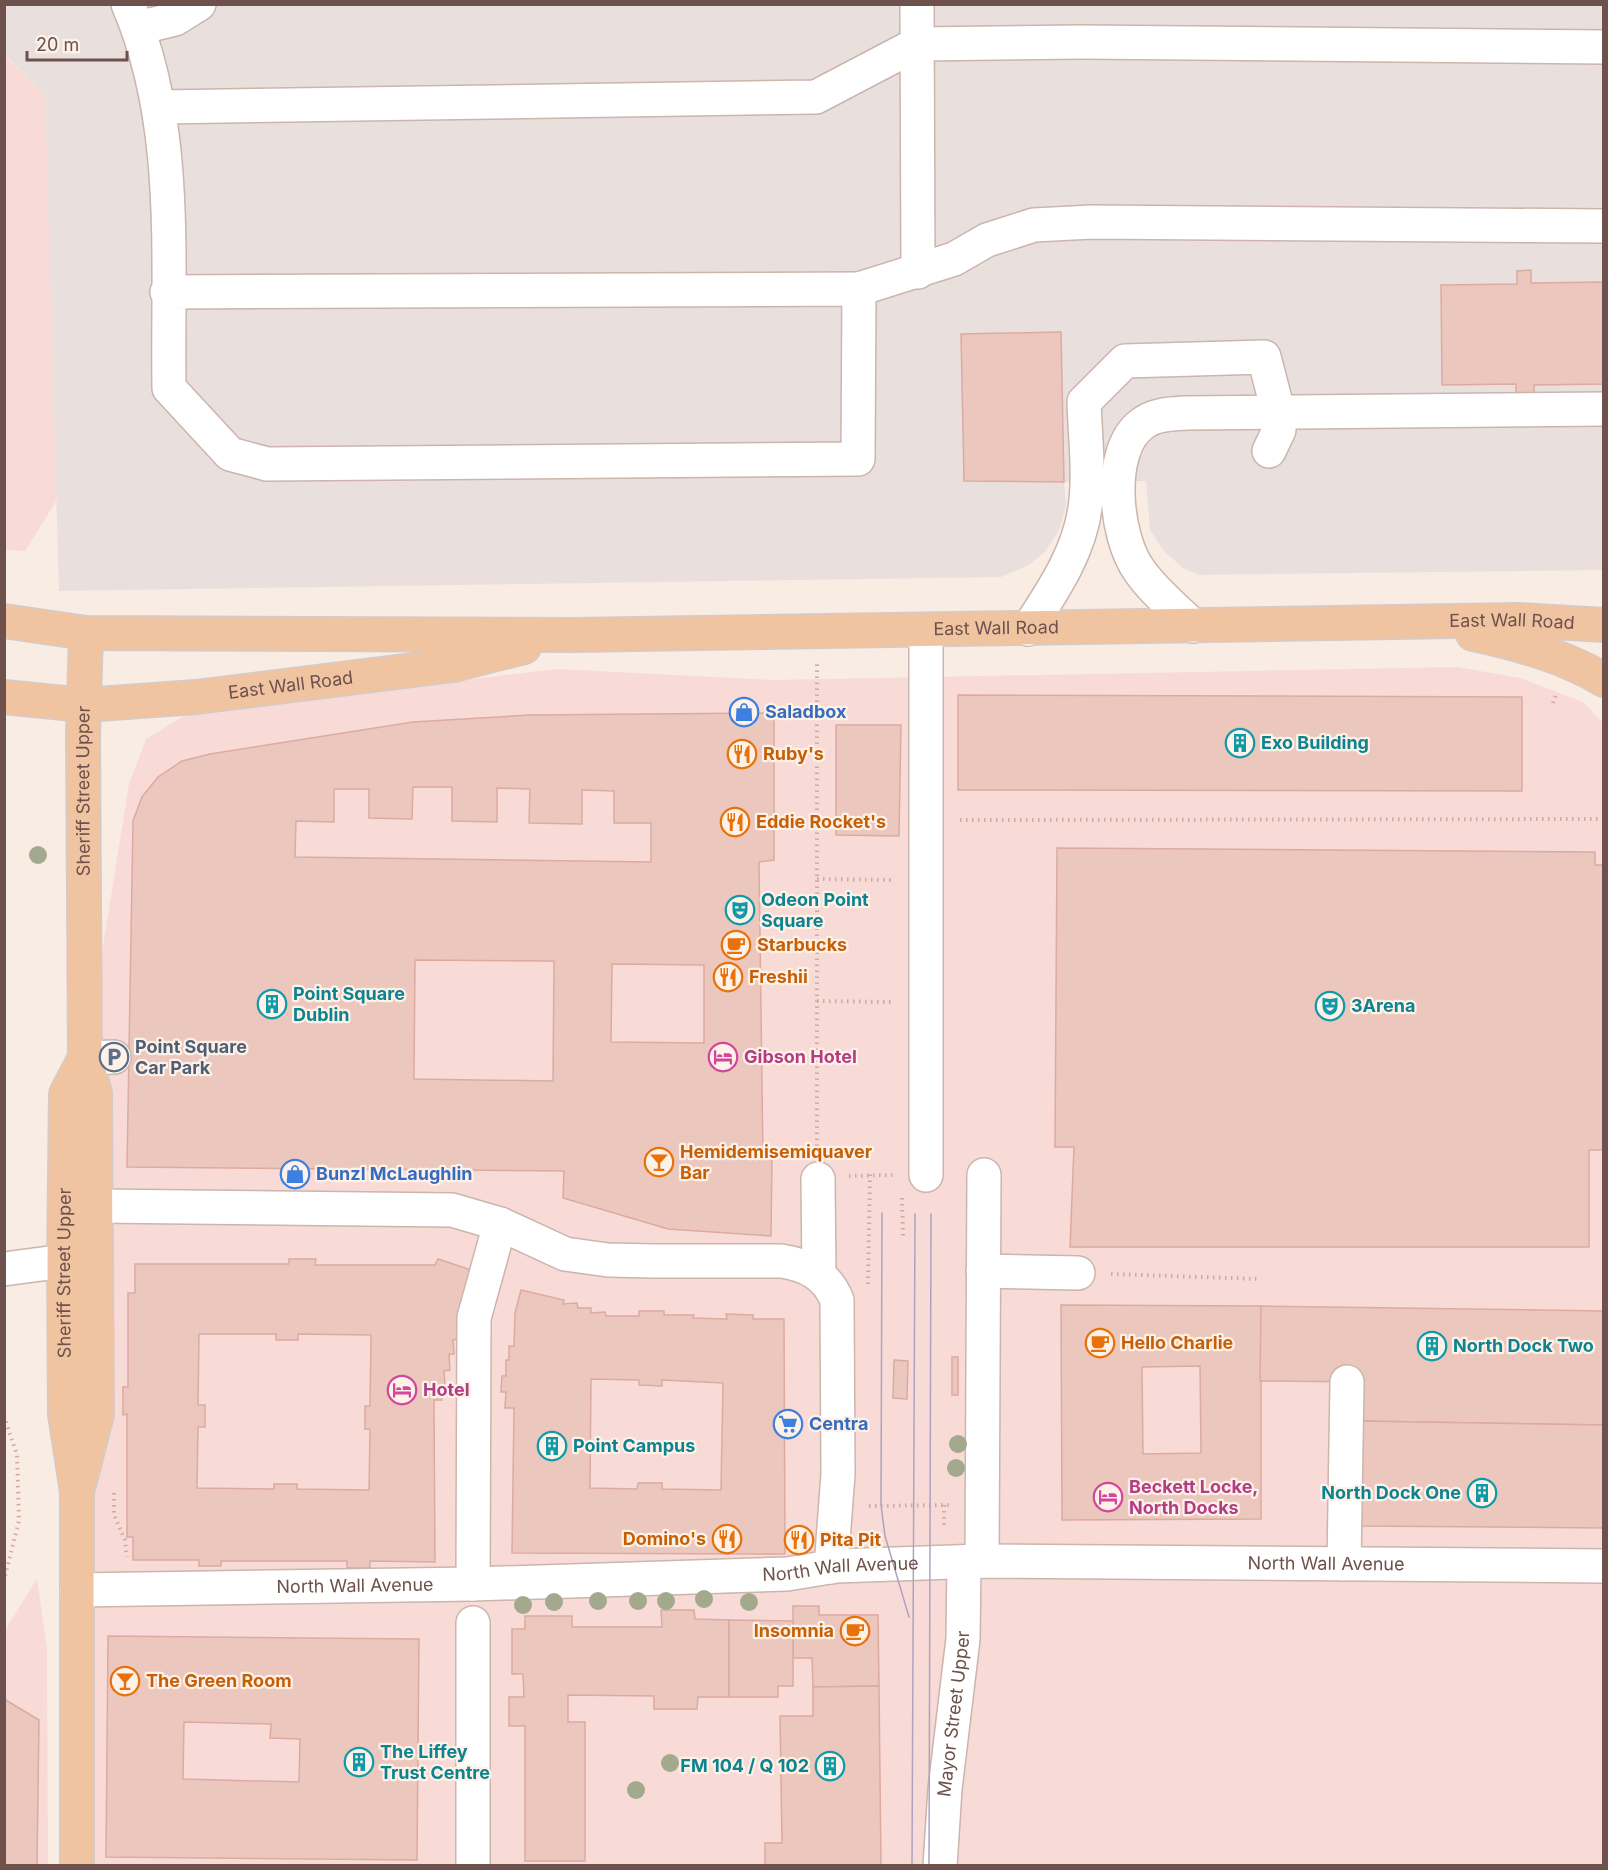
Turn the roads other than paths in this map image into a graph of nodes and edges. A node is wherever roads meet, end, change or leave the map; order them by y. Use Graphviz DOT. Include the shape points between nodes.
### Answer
graph roads {
  1 [pos="200,4"];
  2 [pos="917,4"];
  3 [pos="136,12"];
  4 [pos="917,44"];
  5 [pos="1604,47"];
  6 [pos="160,107"];
  7 [pos="1604,226"];
  8 [pos="918,272"];
  9 [pos="859,289"];
  10 [pos="168,292"];
  11 [pos="1604,409"];
  12 [pos="1278,411"];
  13 [pos="1269,451"];
  14 [pos="4,621"];
  15 [pos="1420,622"];
  16 [pos="1604,625"];
  17 [pos="1193,626"];
  18 [pos="1028,628"];
  19 [pos="926,630"];
  20 [pos="86,633"];
  21 [pos="572,635"];
  22 [pos="1604,680"];
  23 [pos="4,697"];
  24 [pos="84,705"];
  25 [pos="100,1057"];
  26 [pos="984,1175"];
  27 [pos="818,1179"];
  28 [pos="914,1182"];
  29 [pos="96,1206"];
  30 [pos="500,1224"];
  31 [pos="64,1261"];
  32 [pos="983,1271"];
  33 [pos="11,1272"];
  34 [pos="1078,1273"];
  35 [pos="819,1274"];
  36 [pos="1347,1382"];
  37 [pos="77,1492"];
  38 [pos="973,1561"];
  39 [pos="1344,1564"];
  40 [pos="1604,1566"];
  41 [pos="831,1567"];
  42 [pos="473,1584"];
  43 [pos="77,1590"];
  44 [pos="473,1623"];
  45 [pos="77,1866"];
  46 [pos="473,1866"];
  47 [pos="940,1866"];
  1 -- 3 [label="street" via="175,19"];
  2 -- 4 [label="street"];
  3 -- 6 [label="street"];
  4 -- 5 [label="street"];
  4 -- 6 [label="street" via="816,97"];
  4 -- 8 [label="street"];
  6 -- 10 [label="street" via="165,147"];
  7 -- 8 [label="street" via="1092,222 1034,225 987,240 954,259"];
  8 -- 9 [label="street"];
  9 -- 10 [label="street"];
  9 -- 10 [label="street" via="858,459 279,464 230,454 168,388"];
  11 -- 12 [label="street"];
  12 -- 13 [label="street" via="1279,430"];
  12 -- 17 [label="street" via="1163,415 1142,423 1120,455 1121,526 1128,551 1153,587"];
  12 -- 18 [label="street" via="1264,357 1125,361 1084,402 1086,507 1059,582"];
  14 -- 20 [label="main road, East Wall Road"];
  15 -- 16 [label="main road, East Wall Road" via="1519,620"];
  15 -- 17 [label="main road, East Wall Road"];
  15 -- 22 [label="main road, East Wall Road" via="1514,643"];
  17 -- 18 [label="main road, East Wall Road"];
  18 -- 19 [label="main road, East Wall Road"];
  19 -- 21 [label="main road, East Wall Road"];
  19 -- 28 [label="street" via="927,1002"];
  20 -- 21 [label="main road, East Wall Road"];
  20 -- 24 [label="main road, Sheriff Street Upper"];
  21 -- 24 [label="main road, East Wall Road" via="453,665 196,697"];
  23 -- 24 [label="main road, East Wall Road"];
  24 -- 25 [label="main road, Sheriff Street Upper"];
  25 -- 29 [label="main road, Sheriff Street Upper" via="94,1093"];
  25 -- 31 [label="main road, Sheriff Street Upper" via="66,1094"];
  26 -- 32 [label="street, Mayor Street Upper"];
  27 -- 35 [label="street"];
  29 -- 30 [label="street" via="452,1210"];
  29 -- 37 [label="main road, Sheriff Street Upper" via="97,1414"];
  30 -- 35 [label="street" via="566,1254 642,1261 781,1261 801,1264"];
  30 -- 42 [label="street" via="474,1318"];
  31 -- 33 [label="street"];
  31 -- 37 [label="main road, Sheriff Street Upper" via="65,1414"];
  32 -- 34 [label="street"];
  32 -- 38 [label="street, Mayor Street Upper"];
  35 -- 41 [label="street" via="831,1285 837,1300 838,1474"];
  36 -- 39 [label="street" via="1353,1460"];
  37 -- 43 [label="main road, Sheriff Street Upper"];
  38 -- 39 [label="street, North Wall Avenue"];
  38 -- 41 [label="street, North Wall Avenue"];
  38 -- 47 [label="street, Mayor Street Upper" via="945,1789"];
  39 -- 40 [label="street, North Wall Avenue"];
  41 -- 42 [label="street, North Wall Avenue" via="787,1574"];
  42 -- 43 [label="street, North Wall Avenue"];
  43 -- 45 [label="main road, Sheriff Street Upper"];
  44 -- 46 [label="street"];
}
